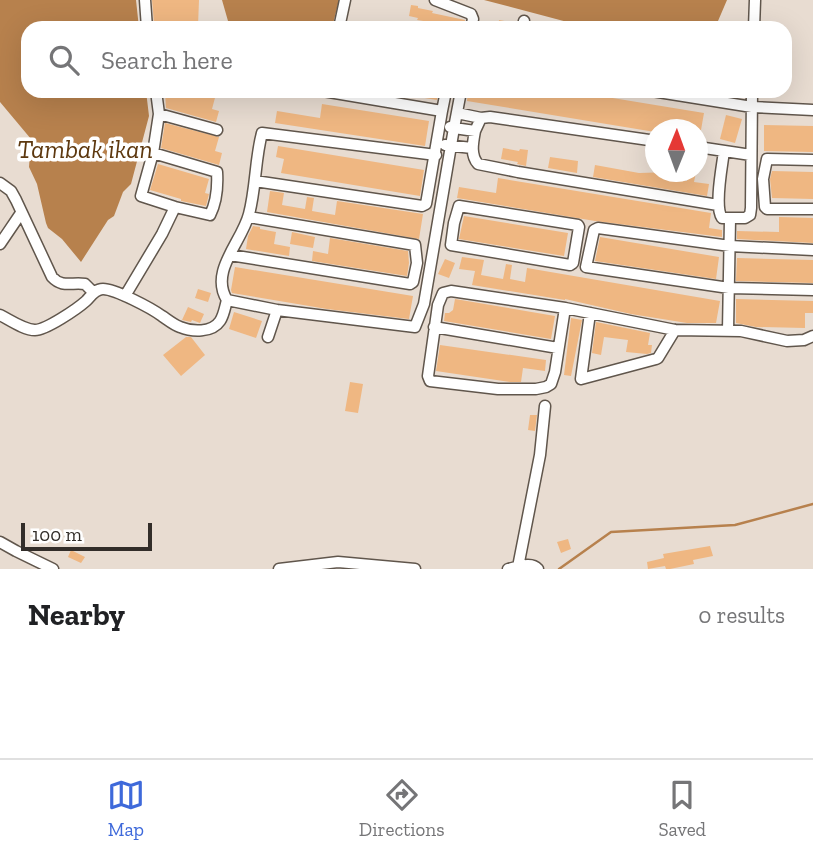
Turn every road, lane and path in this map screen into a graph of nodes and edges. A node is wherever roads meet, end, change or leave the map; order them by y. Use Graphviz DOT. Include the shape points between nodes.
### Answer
graph roads {
  1 [pos="145,0"];
  2 [pos="345,0"];
  3 [pos="435,0"];
  4 [pos="755,0"];
  5 [pos="146,21"];
  6 [pos="340,21"];
  7 [pos="472,21"];
  8 [pos="754,21"];
  9 [pos="157,98"];
  10 [pos="365,98"];
  11 [pos="445,98"];
  12 [pos="460,98"];
  13 [pos="696,98"];
  14 [pos="752,98"];
  15 [pos="752,107"];
  16 [pos="813,110"];
  17 [pos="442,111"];
  18 [pos="457,113"];
  19 [pos="159,114"];
  20 [pos="481,118"];
  21 [pos="440,126"];
  22 [pos="454,128"];
  23 [pos="217,130"];
  24 [pos="475,131"];
  25 [pos="645,139"];
  26 [pos="437,144"];
  27 [pos="451,146"];
  28 [pos="472,148"];
  29 [pos="708,149"];
  30 [pos="724,151"];
  31 [pos="153,153"];
  32 [pos="436,155"];
  33 [pos="751,155"];
  34 [pos="813,160"];
  35 [pos="751,179"];
  36 [pos="763,179"];
  37 [pos="255,181"];
  38 [pos="0,183"];
  39 [pos="718,205"];
  40 [pos="175,207"];
  41 [pos="813,209"];
  42 [pos="21,213"];
  43 [pos="249,217"];
  44 [pos="439,219"];
  45 [pos="730,219"];
  46 [pos="454,223"];
  47 [pos="0,244"];
  48 [pos="730,246"];
  49 [pos="813,250"];
  50 [pos="230,255"];
  51 [pos="417,263"];
  52 [pos="430,264"];
  53 [pos="729,288"];
  54 [pos="813,290"];
  55 [pos="94,293"];
  56 [pos="125,296"];
  57 [pos="227,300"];
  58 [pos="424,304"];
  59 [pos="438,305"];
  60 [pos="565,308"];
  61 [pos="277,310"];
  62 [pos="590,313"];
  63 [pos="0,315"];
  64 [pos="434,327"];
  65 [pos="675,330"];
  66 [pos="728,331"];
  67 [pos="813,336"];
  68 [pos="268,337"];
  69 [pos="558,348"];
  70 [pos="545,406"];
  71 [pos="0,542"];
  72 [pos="513,568"];
  73 [pos="537,568"];
  74 [pos="53,569"];
  75 [pos="279,569"];
  76 [pos="415,569"];
  1 -- 5 [label="street"];
  2 -- 6 [label="street"];
  3 -- 7 [label="street" via="471,14"];
  4 -- 8 [label="street"];
  9 -- 19 [label="street"];
  10 -- 17 [label="street"];
  11 -- 17 [label="street"];
  12 -- 18 [label="street"];
  13 -- 15 [label="street"];
  14 -- 15 [label="street"];
  15 -- 16 [label="street"];
  15 -- 33 [label="street"];
  17 -- 21 [label="street"];
  18 -- 20 [label="street"];
  18 -- 22 [label="street"];
  19 -- 23 [label="street"];
  19 -- 31 [label="street"];
  20 -- 24 [label="street"];
  20 -- 25 [label="street"];
  21 -- 22 [label="street"];
  21 -- 26 [label="street"];
  22 -- 24 [label="street"];
  22 -- 27 [label="street"];
  24 -- 28 [label="street"];
  26 -- 27 [label="street"];
  26 -- 32 [label="street"];
  27 -- 28 [label="street"];
  27 -- 44 [label="street"];
  28 -- 39 [label="street" via="478,164"];
  29 -- 30 [label="street"];
  30 -- 33 [label="street"];
  30 -- 39 [label="street"];
  31 -- 40 [label="street" via="141,196"];
  31 -- 40 [label="street" via="217,172 217,195 210,215"];
  32 -- 37 [label="street" via="422,206"];
  32 -- 37 [label="street" via="265,132"];
  33 -- 35 [label="street"];
  34 -- 36 [label="street" via="767,159"];
  35 -- 36 [label="street"];
  35 -- 45 [label="street" via="750,215"];
  36 -- 41 [label="street" via="767,209"];
  37 -- 43 [label="street"];
  38 -- 42 [label="street" via="14,195"];
  39 -- 45 [label="street" via="720,217"];
  40 -- 56 [label="street"];
  42 -- 47 [label="street"];
  42 -- 55 [label="street" via="55,281 85,284"];
  43 -- 50 [label="street"];
  43 -- 51 [label="street" via="415,245"];
  44 -- 46 [label="street"];
  44 -- 52 [label="street"];
  45 -- 48 [label="street"];
  46 -- 46 [label="street" via="451,245 573,263 578,225 461,206"];
  48 -- 49 [label="street"];
  48 -- 53 [label="street"];
  48 -- 53 [label="street" via="598,228 586,265"];
  50 -- 51 [label="street" via="410,284"];
  50 -- 57 [label="street" via="221,280"];
  51 -- 52 [label="street"];
  52 -- 58 [label="street"];
  53 -- 54 [label="street"];
  53 -- 66 [label="street"];
  55 -- 56 [label="street" via="104,289"];
  55 -- 63 [label="street" via="70,314 38,330"];
  56 -- 57 [label="street" via="177,327 198,331 215,327"];
  57 -- 61 [label="street"];
  58 -- 59 [label="street"];
  58 -- 61 [label="street" via="413,327"];
  59 -- 60 [label="street" via="443,293 451,291"];
  59 -- 64 [label="street"];
  60 -- 62 [label="street"];
  60 -- 69 [label="street"];
  61 -- 68 [label="street"];
  62 -- 65 [label="street"];
  62 -- 65 [label="street" via="581,379 659,358"];
  64 -- 69 [label="street"];
  64 -- 69 [label="street" via="428,376 434,382 498,389 546,387 554,379"];
  65 -- 66 [label="street"];
  66 -- 67 [label="street" via="787,341"];
  70 -- 72 [label="street" via="540,455"];
  71 -- 74 [label="street"];
  72 -- 73 [label="street" via="530,564"];
  75 -- 76 [label="street" via="338,562"];
}
